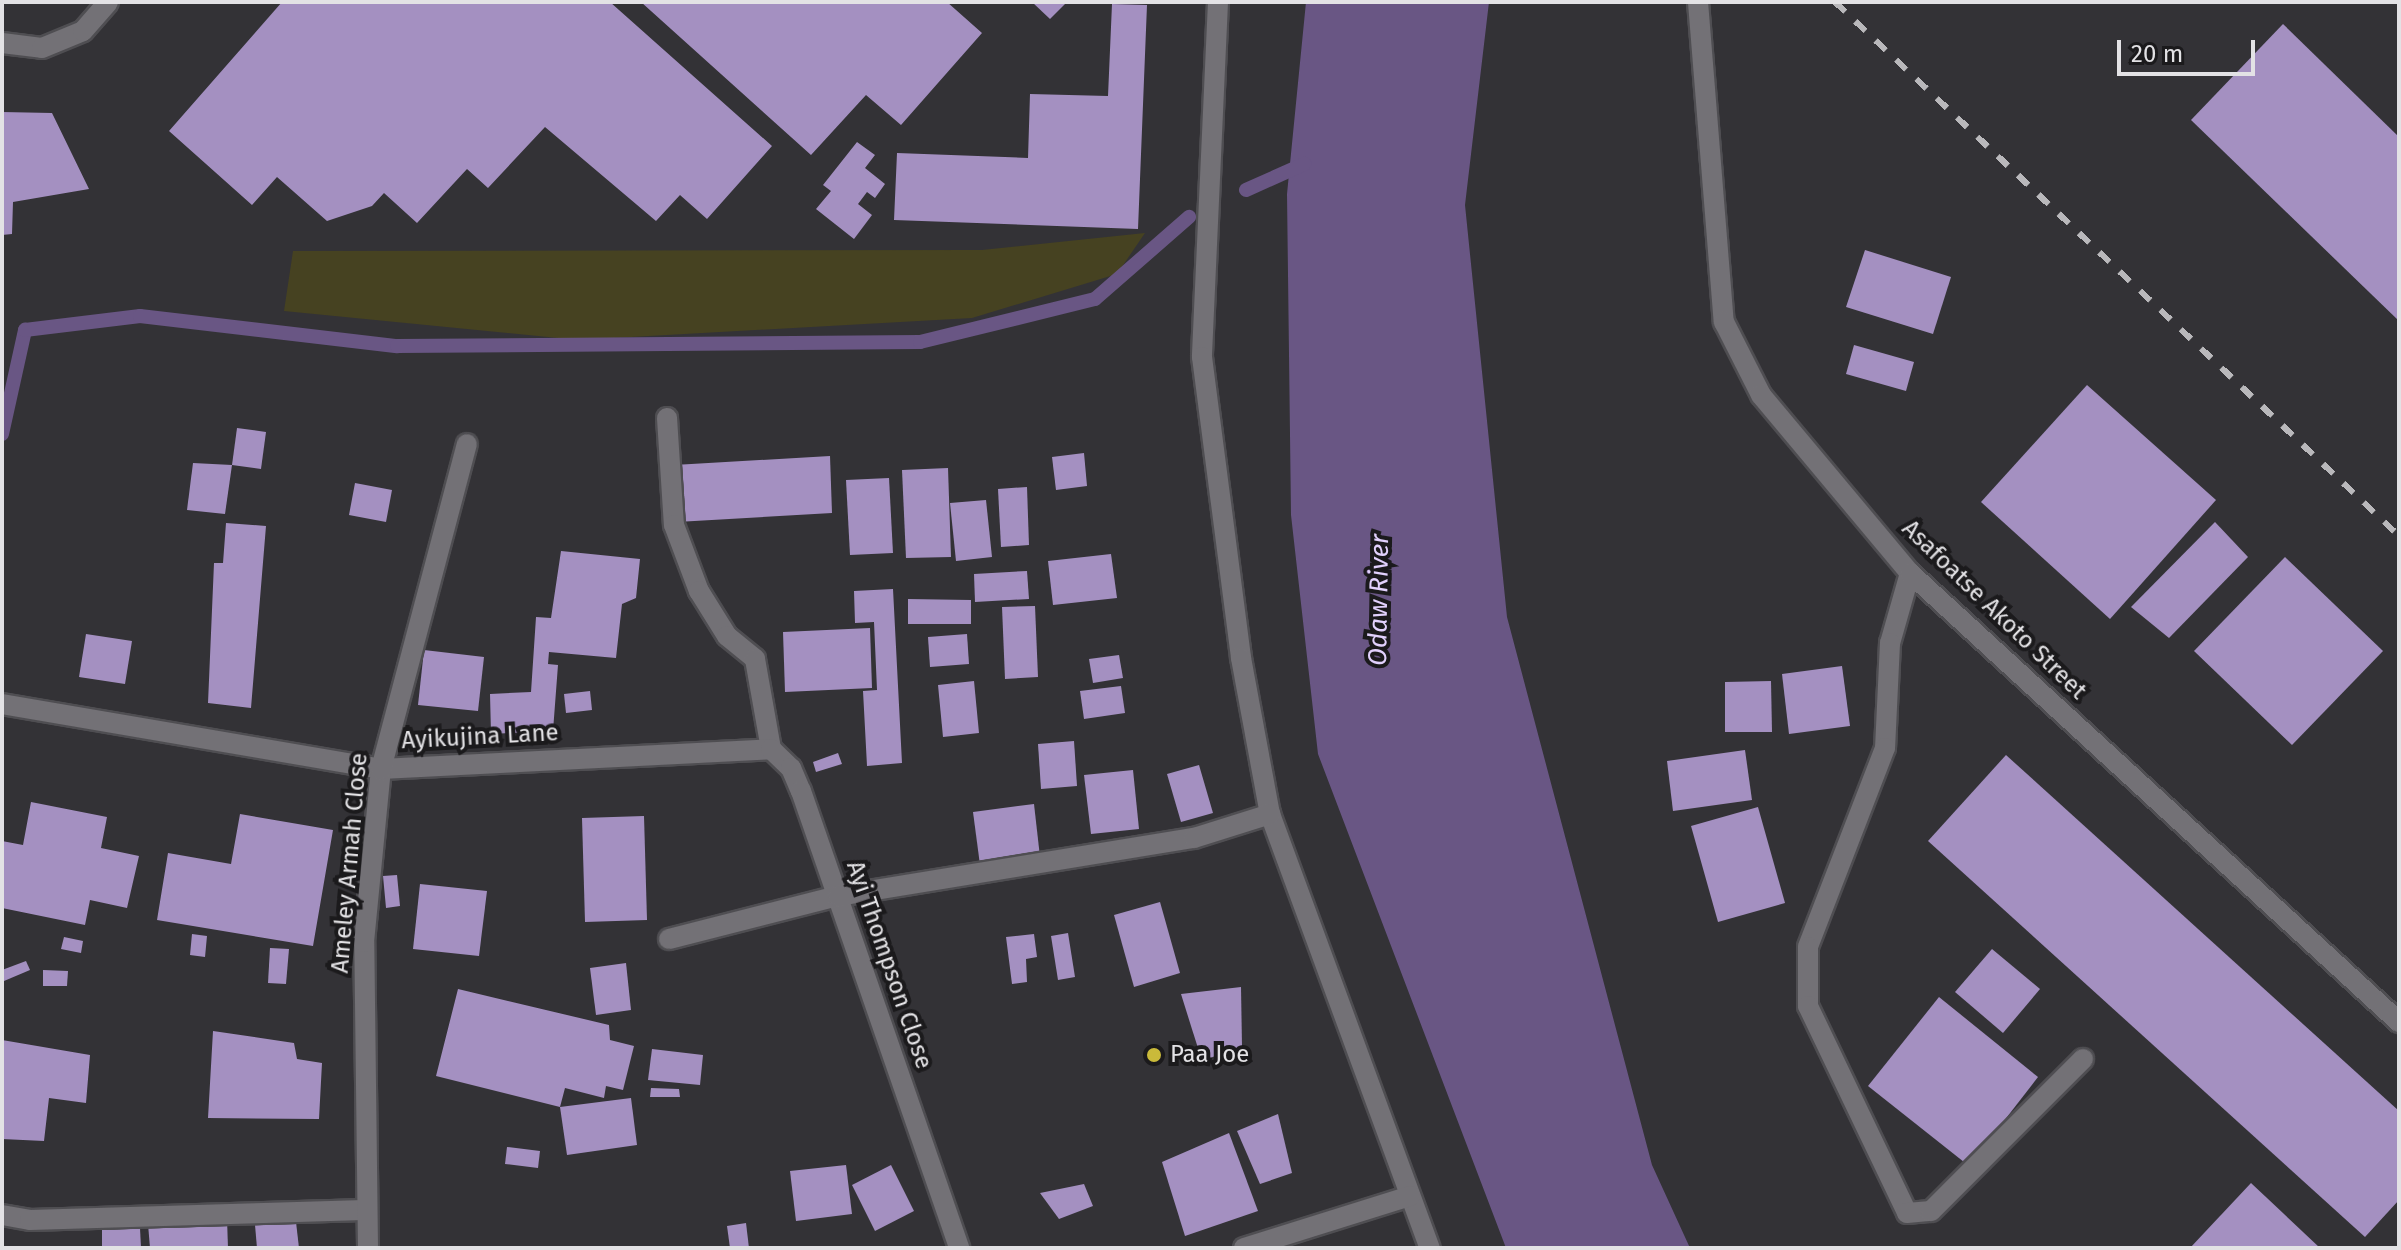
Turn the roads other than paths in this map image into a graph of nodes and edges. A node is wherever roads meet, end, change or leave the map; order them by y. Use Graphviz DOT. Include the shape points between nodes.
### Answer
graph roads {
  1 [pos="108,2"];
  2 [pos="1218,2"];
  3 [pos="1698,2"];
  4 [pos="2,43"];
  5 [pos="667,418"];
  6 [pos="467,444"];
  7 [pos="1910,573"];
  8 [pos="2,704"];
  9 [pos="771,749"];
  10 [pos="381,769"];
  11 [pos="1270,814"];
  12 [pos="838,896"];
  13 [pos="669,939"];
  14 [pos="2399,1022"];
  15 [pos="2083,1059"];
  16 [pos="1410,1196"];
  17 [pos="364,1210"];
  18 [pos="2,1215"];
  19 [pos="368,1248"];
  20 [pos="959,1248"];
  21 [pos="1244,1248"];
  22 [pos="1430,1248"];
  1 -- 4 [label="street" via="83,31 42,48"];
  2 -- 11 [label="street" via="1202,357 1241,658"];
  3 -- 7 [label="street, Asafoatse Akoto Street" via="1717,179 1724,322 1761,395"];
  5 -- 9 [label="street" via="674,525 699,591 727,636 755,659"];
  6 -- 10 [label="street, Ameley Armah Close"];
  7 -- 14 [label="street, Asafoatse Akoto Street"];
  7 -- 15 [label="street" via="1890,643 1885,748 1808,947 1808,1006 1907,1213 1931,1211"];
  8 -- 10 [label="street, Ayikujina Lane"];
  9 -- 10 [label="street, Ayikujina Lane"];
  9 -- 12 [label="street, Ayi Thompson Close" via="791,768"];
  10 -- 17 [label="street, Ameley Armah Close" via="364,942"];
  11 -- 12 [label="street" via="1194,838"];
  11 -- 16 [label="street"];
  12 -- 13 [label="street"];
  12 -- 20 [label="street, Ayi Thompson Close"];
  16 -- 21 [label="street"];
  16 -- 22 [label="street"];
  17 -- 18 [label="street" via="30,1220"];
  17 -- 19 [label="street, Ameley Armah Close"];
}
